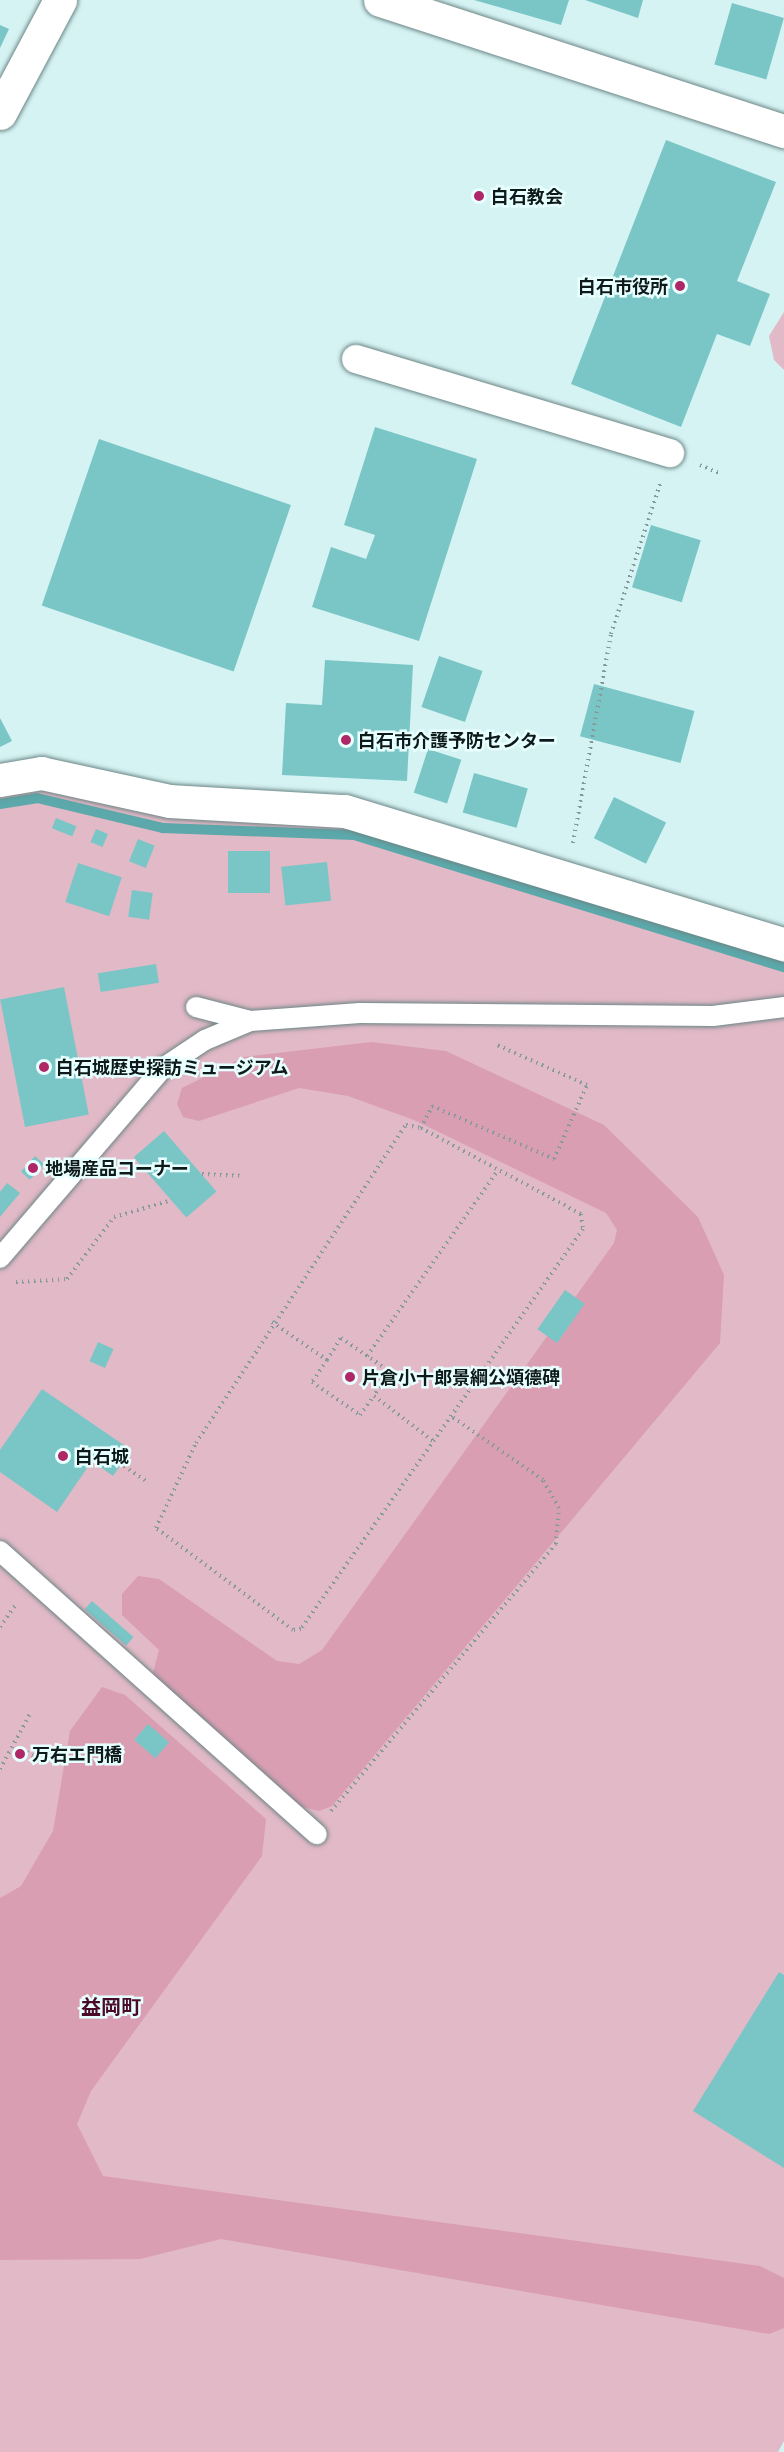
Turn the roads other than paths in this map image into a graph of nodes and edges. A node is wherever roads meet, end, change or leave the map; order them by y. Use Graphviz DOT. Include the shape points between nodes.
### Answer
graph roads {
  1 [pos="60,0"];
  2 [pos="380,0"];
  3 [pos="0,113"];
  4 [pos="784,131"];
  5 [pos="356,359"];
  6 [pos="670,453"];
  7 [pos="0,780"];
  8 [pos="784,944"];
  9 [pos="196,1007"];
  10 [pos="784,1007"];
  11 [pos="250,1021"];
  12 [pos="0,1258"];
  13 [pos="0,1551"];
  14 [pos="316,1834"];
  1 -- 3 [label="street"];
  2 -- 4 [label="street"];
  5 -- 6 [label="street"];
  7 -- 8 [label="street" via="40,773 169,801 345,811"];
  9 -- 11 [label="lane"];
  10 -- 11 [label="lane" via="713,1016 360,1013"];
  11 -- 12 [label="lane" via="205,1040 163,1068"];
  13 -- 14 [label="lane"];
}
